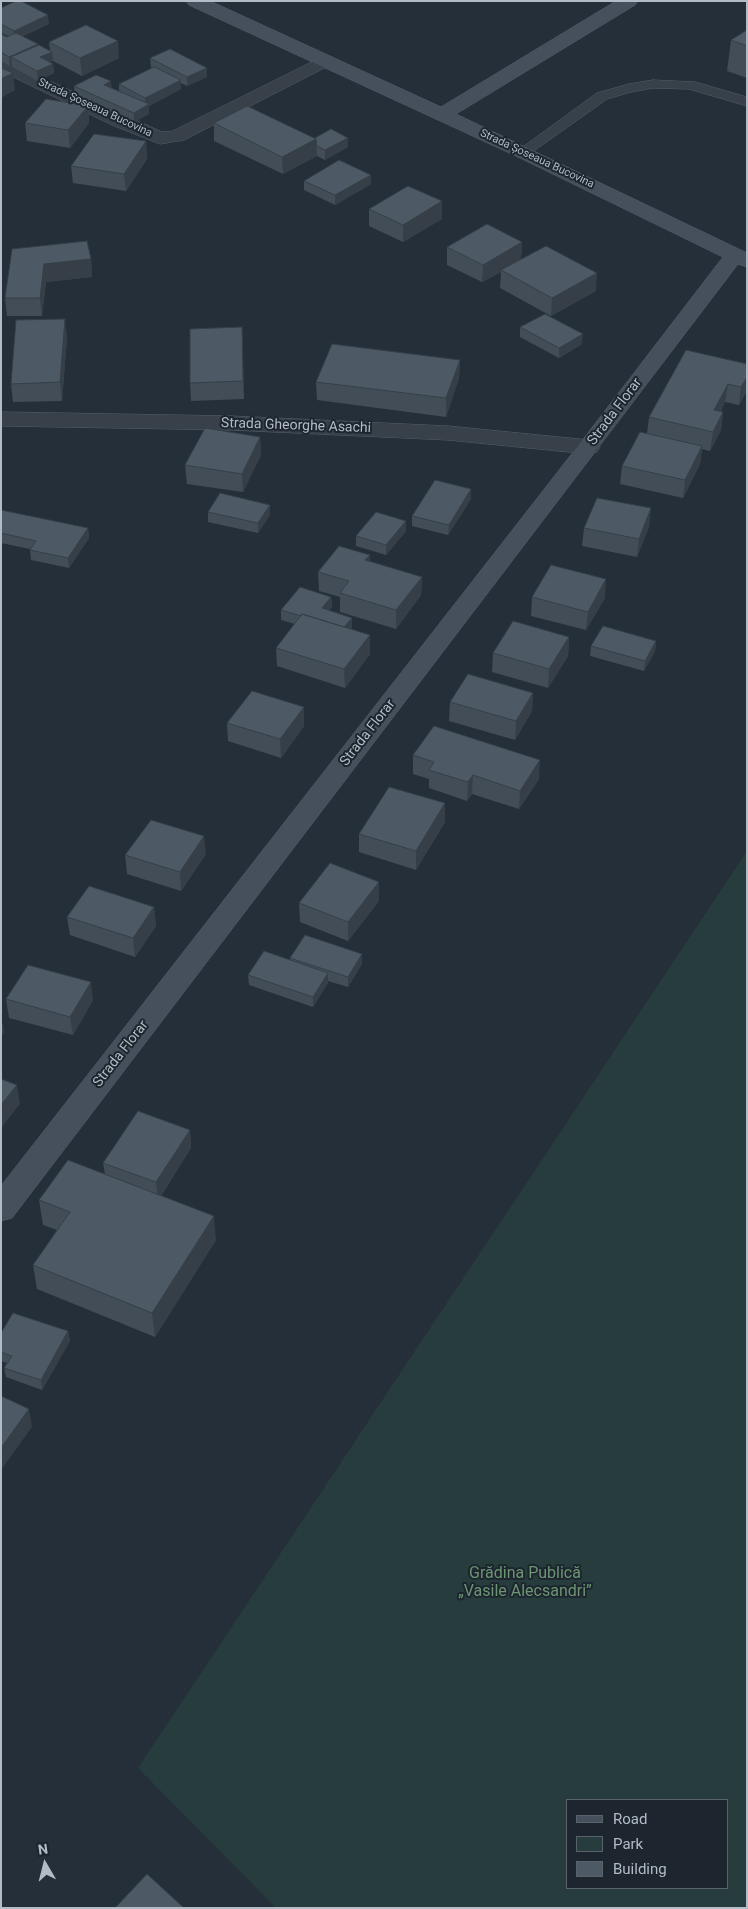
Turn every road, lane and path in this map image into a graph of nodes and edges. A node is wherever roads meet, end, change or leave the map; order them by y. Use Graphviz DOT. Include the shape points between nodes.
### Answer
graph roads {
  1 [pos="629,1"];
  2 [pos="203,3"];
  3 [pos="324,61"];
  4 [pos="1,64"];
  5 [pos="747,102"];
  6 [pos="441,115"];
  7 [pos="523,152"];
  8 [pos="740,258"];
  9 [pos="1,420"];
  10 [pos="589,446"];
  11 [pos="1,1209"];
  1 -- 6 [label="street"];
  2 -- 3 [label="street, Strada Șoseaua Bucovina"];
  3 -- 4 [label="street, Strada Șoseaua Bucovina" via="177,136 160,138"];
  3 -- 6 [label="street, Strada Șoseaua Bucovina"];
  5 -- 7 [label="lane" via="690,86 653,84 630,88 602,96"];
  6 -- 7 [label="street, Strada Șoseaua Bucovina"];
  7 -- 8 [label="street, Strada Șoseaua Bucovina"];
  8 -- 10 [label="street, Strada Florar"];
  9 -- 10 [label="street, Strada Gheorghe Asachi" via="300,426 448,433"];
  10 -- 11 [label="street, Strada Florar"];
}
